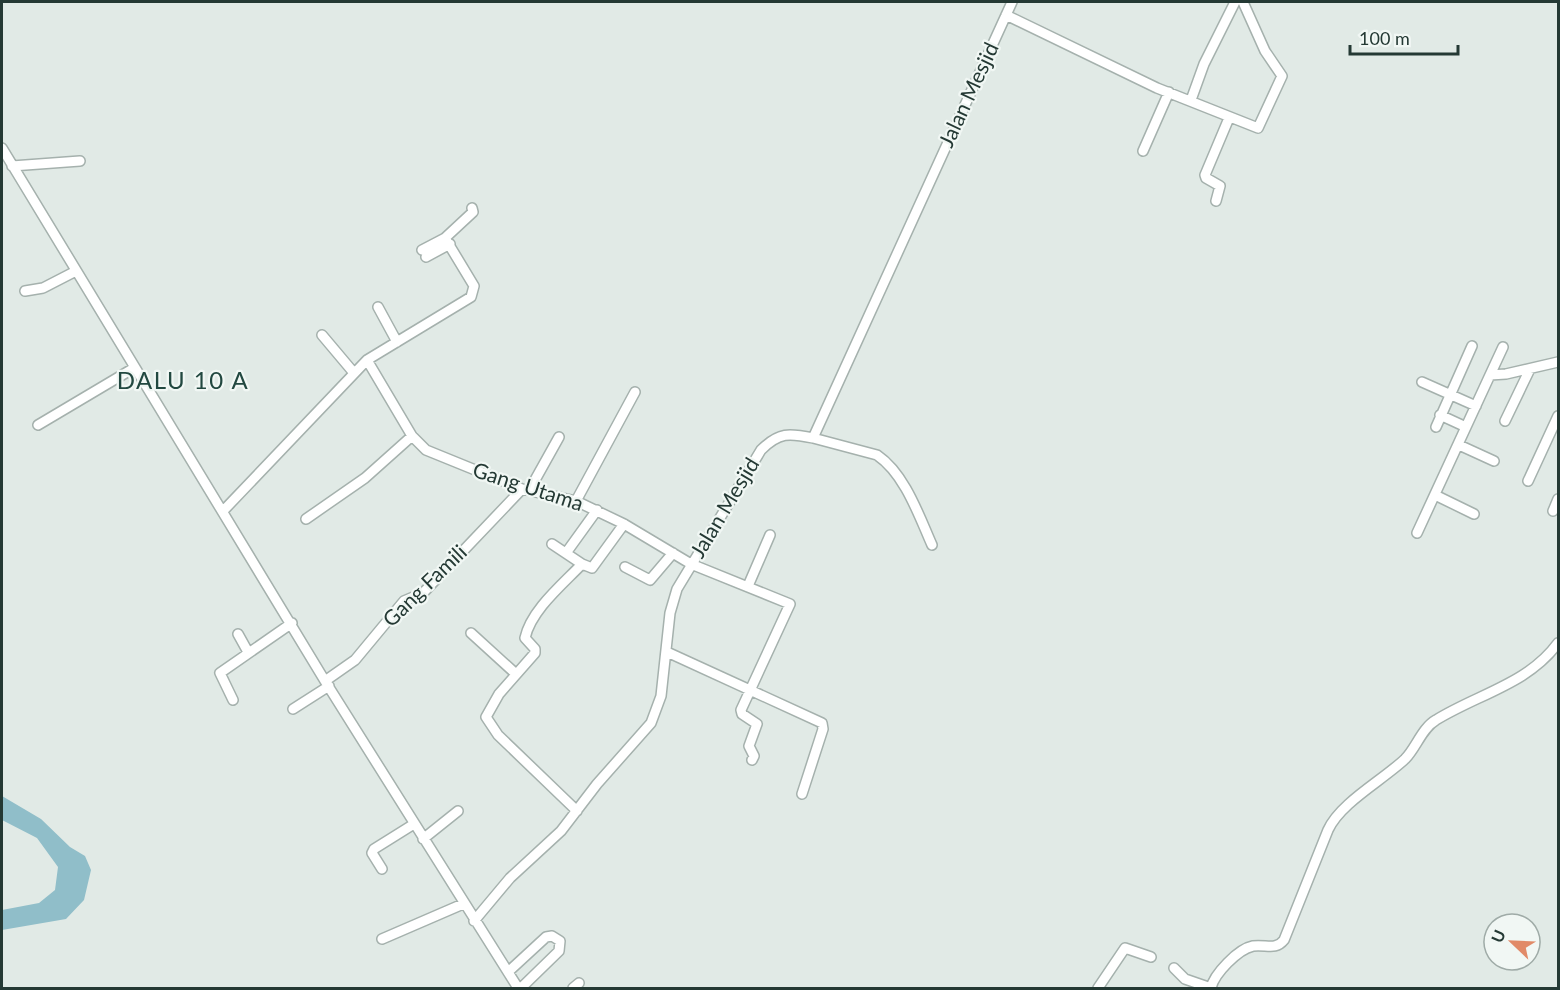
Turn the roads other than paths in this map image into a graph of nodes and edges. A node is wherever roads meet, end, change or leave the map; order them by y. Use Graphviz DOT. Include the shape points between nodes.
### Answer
graph roads {
  1 [pos="1012,2"];
  2 [pos="1235,2"];
  3 [pos="1243,2"];
  4 [pos="1006,15"];
  5 [pos="1169,92"];
  6 [pos="1191,100"];
  7 [pos="1229,118"];
  8 [pos="2,148"];
  9 [pos="1143,151"];
  10 [pos="80,161"];
  11 [pos="8,164"];
  12 [pos="1216,201"];
  13 [pos="472,208"];
  14 [pos="447,241"];
  15 [pos="424,254"];
  16 [pos="76,271"];
  17 [pos="26,291"];
  18 [pos="378,307"];
  19 [pos="322,335"];
  20 [pos="397,342"];
  21 [pos="1472,346"];
  22 [pos="1503,347"];
  23 [pos="367,360"];
  24 [pos="1558,362"];
  25 [pos="135,368"];
  26 [pos="1530,369"];
  27 [pos="354,373"];
  28 [pos="1490,375"];
  29 [pos="1422,382"];
  30 [pos="635,392"];
  31 [pos="1449,395"];
  32 [pos="1476,406"];
  33 [pos="1440,415"];
  34 [pos="1558,416"];
  35 [pos="1505,421"];
  36 [pos="38,425"];
  37 [pos="1436,427"];
  38 [pos="1466,427"];
  39 [pos="412,436"];
  40 [pos="558,437"];
  41 [pos="813,438"];
  42 [pos="1459,445"];
  43 [pos="1494,461"];
  44 [pos="1528,480"];
  45 [pos="526,489"];
  46 [pos="1435,495"];
  47 [pos="1558,499"];
  48 [pos="576,501"];
  49 [pos="597,510"];
  50 [pos="223,511"];
  51 [pos="1553,511"];
  52 [pos="1474,514"];
  53 [pos="306,519"];
  54 [pos="624,524"];
  55 [pos="1417,533"];
  56 [pos="770,535"];
  57 [pos="552,544"];
  58 [pos="932,545"];
  59 [pos="566,553"];
  60 [pos="673,553"];
  61 [pos="582,564"];
  62 [pos="691,564"];
  63 [pos="625,567"];
  64 [pos="748,586"];
  65 [pos="292,623"];
  66 [pos="471,633"];
  67 [pos="238,634"];
  68 [pos="1558,643"];
  69 [pos="248,652"];
  70 [pos="667,652"];
  71 [pos="516,674"];
  72 [pos="327,683"];
  73 [pos="750,689"];
  74 [pos="233,700"];
  75 [pos="293,709"];
  76 [pos="752,760"];
  77 [pos="802,794"];
  78 [pos="458,811"];
  79 [pos="577,811"];
  80 [pos="414,824"];
  81 [pos="423,839"];
  82 [pos="382,869"];
  83 [pos="463,903"];
  84 [pos="474,921"];
  85 [pos="382,939"];
  86 [pos="1150,957"];
  87 [pos="1174,968"];
  88 [pos="508,972"];
  89 [pos="520,988"];
  90 [pos="1098,988"];
  91 [pos="1211,988"];
  1 -- 4 [label="street, Jalan Mesjid"];
  2 -- 6 [label="street"];
  3 -- 7 [label="street" via="1282,77 1258,128"];
  4 -- 5 [label="street"];
  4 -- 41 [label="street, Jalan Mesjid"];
  5 -- 6 [label="street"];
  5 -- 9 [label="street"];
  6 -- 7 [label="street"];
  7 -- 12 [label="street" via="1204,174 1220,186"];
  8 -- 11 [label="street"];
  10 -- 11 [label="street"];
  11 -- 16 [label="street"];
  13 -- 14 [label="street" via="473,212"];
  14 -- 15 [label="street"];
  14 -- 20 [label="street" via="474,286 473,294"];
  16 -- 17 [label="street" via="43,288"];
  16 -- 25 [label="street"];
  18 -- 20 [label="street"];
  19 -- 27 [label="street"];
  20 -- 23 [label="street"];
  21 -- 31 [label="street"];
  22 -- 28 [label="street"];
  23 -- 27 [label="street"];
  23 -- 39 [label="street, Gang Utama"];
  24 -- 26 [label="street"];
  25 -- 36 [label="street"];
  25 -- 50 [label="street"];
  26 -- 28 [label="street"];
  26 -- 35 [label="street"];
  27 -- 50 [label="street"];
  28 -- 32 [label="street"];
  29 -- 31 [label="street"];
  30 -- 48 [label="street"];
  31 -- 32 [label="street"];
  31 -- 33 [label="street"];
  32 -- 38 [label="street"];
  33 -- 37 [label="street"];
  33 -- 38 [label="street"];
  34 -- 44 [label="street"];
  38 -- 42 [label="street"];
  39 -- 45 [label="street, Gang Utama" via="426,450"];
  39 -- 53 [label="street" via="365,478"];
  40 -- 45 [label="street, Gang Famili"];
  41 -- 58 [label="street" via="885,461 914,505"];
  41 -- 62 [label="street, Jalan Mesjid" via="789,433 761,450"];
  42 -- 43 [label="street"];
  42 -- 46 [label="street"];
  45 -- 48 [label="street, Gang Utama"];
  45 -- 72 [label="street, Gang Famili" via="423,593 404,601 355,660"];
  46 -- 52 [label="street"];
  46 -- 55 [label="street"];
  47 -- 51 [label="street"];
  48 -- 49 [label="street, Gang Utama"];
  49 -- 54 [label="street, Gang Utama"];
  49 -- 59 [label="street"];
  50 -- 65 [label="street"];
  54 -- 60 [label="street, Gang Utama"];
  54 -- 61 [label="street" via="592,568"];
  56 -- 64 [label="street"];
  57 -- 59 [label="street"];
  59 -- 61 [label="street"];
  60 -- 62 [label="street, Gang Utama"];
  60 -- 63 [label="street" via="650,580"];
  61 -- 71 [label="street" via="529,628 525,638 535,653"];
  62 -- 64 [label="street, Gang Utama"];
  62 -- 70 [label="street, Jalan Mesjid" via="672,603"];
  64 -- 73 [label="street, Gang Utama" via="790,604"];
  65 -- 69 [label="street"];
  65 -- 72 [label="street"];
  66 -- 71 [label="street"];
  67 -- 69 [label="street"];
  68 -- 91 [label="street" via="1528,673 1433,721 1404,760 1338,814 1284,940 1275,947 1252,946 1243,950 1217,975"];
  69 -- 74 [label="street" via="219,675"];
  70 -- 73 [label="street"];
  70 -- 79 [label="street, Jalan Mesjid" via="655,715"];
  71 -- 79 [label="street" via="492,704 486,721"];
  72 -- 75 [label="street, Gang Famili"];
  72 -- 80 [label="street"];
  73 -- 76 [label="street" via="741,712 757,724 749,746"];
  73 -- 77 [label="street" via="824,726"];
  78 -- 81 [label="street"];
  79 -- 84 [label="street, Jalan Mesjid" via="548,846 510,878"];
  80 -- 81 [label="street"];
  80 -- 82 [label="street" via="374,849 372,853"];
  81 -- 83 [label="street"];
  83 -- 84 [label="street"];
  83 -- 85 [label="street"];
  84 -- 88 [label="street"];
  86 -- 90 [label="street" via="1125,948"];
  87 -- 91 [label="street" via="1185,979"];
  88 -- 89 [label="street"];
  88 -- 89 [label="street" via="546,937 560,941 559,951"];
}
